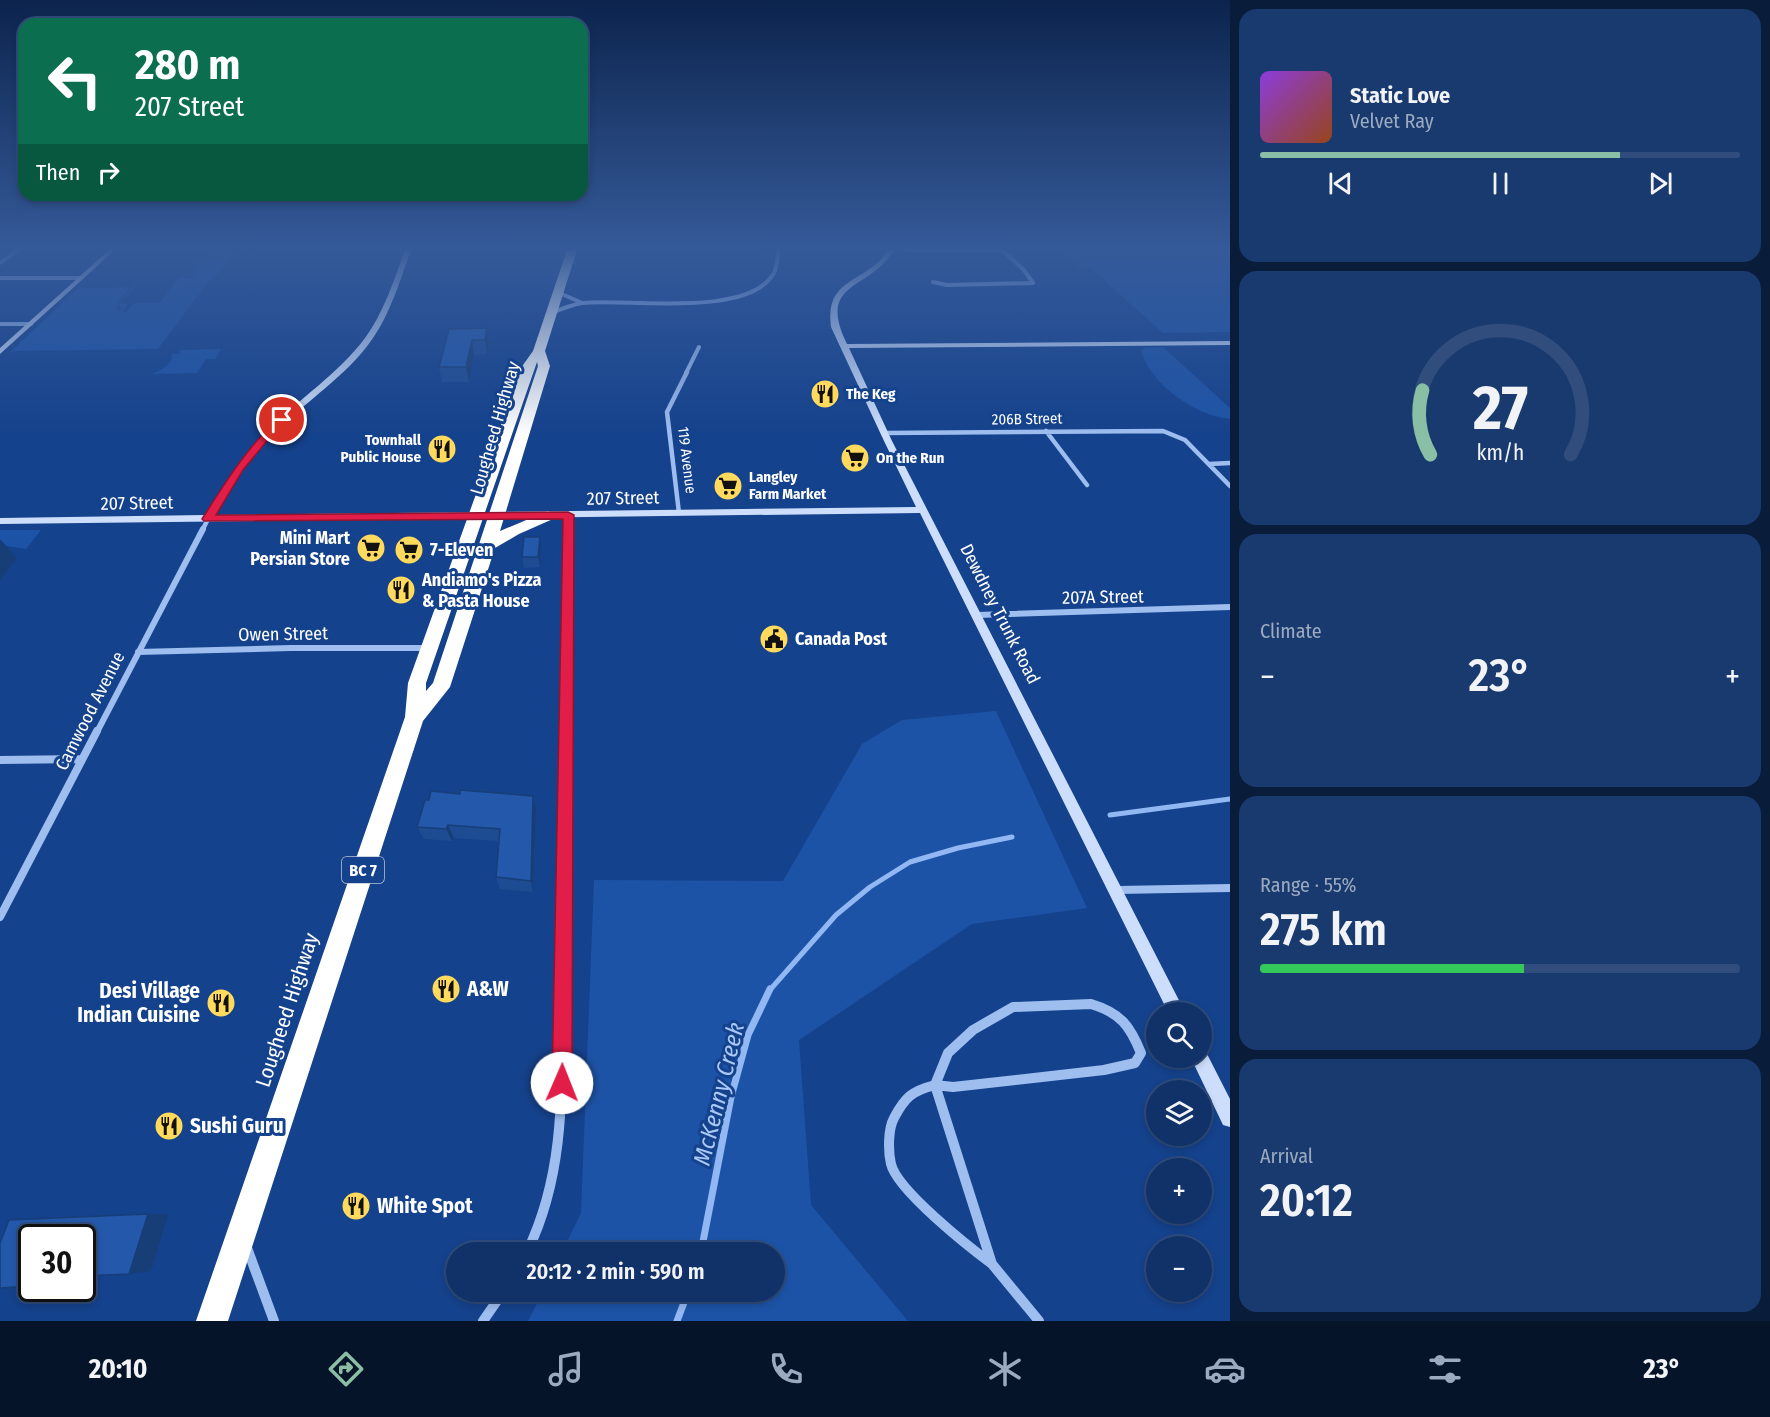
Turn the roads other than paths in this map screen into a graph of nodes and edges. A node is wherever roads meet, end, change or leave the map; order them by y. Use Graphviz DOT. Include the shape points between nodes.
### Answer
graph roads {
  1 [pos="44,312"];
  2 [pos="383,312"];
  3 [pos="555,312"];
  4 [pos="834,312"];
  5 [pos="550,313"];
  6 [pos="0,324"];
  7 [pos="31,324"];
  8 [pos="1230,343"];
  9 [pos="844,346"];
  10 [pos="699,347"];
  11 [pos="539,351"];
  12 [pos="0,352"];
  13 [pos="1046,431"];
  14 [pos="884,433"];
  15 [pos="1209,464"];
  16 [pos="1230,464"];
  17 [pos="1087,485"];
  18 [pos="1230,486"];
  19 [pos="923,510"];
  20 [pos="679,513"];
  21 [pos="568,515"];
  22 [pos="475,516"];
  23 [pos="498,516"];
  24 [pos="548,516"];
  25 [pos="208,519"];
  26 [pos="0,521"];
  27 [pos="488,545"];
  28 [pos="1230,607"];
  29 [pos="977,615"];
  30 [pos="429,648"];
  31 [pos="138,652"];
  32 [pos="415,717"];
  33 [pos="82,759"];
  34 [pos="0,760"];
  35 [pos="1230,888"];
  36 [pos="1116,890"];
  37 [pos="0,917"];
  38 [pos="1172,1002"];
  39 [pos="1205,1068"];
  40 [pos="935,1085"];
  41 [pos="1230,1118"];
  42 [pos="242,1232"];
  43 [pos="532,1242"];
  44 [pos="992,1264"];
  45 [pos="497,1302"];
  46 [pos="212,1321"];
  47 [pos="274,1321"];
  48 [pos="483,1321"];
  49 [pos="1039,1321"];
  1 -- 7 [label="street"];
  2 -- 25 [label="street" via="368,339 350,359 267,434 239,469"];
  3 -- 5 [label="street"];
  4 -- 9 [label="street, Dewdney Trunk Road" via="833,320"];
  5 -- 11 [label="highway, Lougheed Highway / BC 7"];
  6 -- 7 [label="street"];
  7 -- 12 [label="street"];
  8 -- 9 [label="street"];
  9 -- 14 [label="street, Dewdney Trunk Road"];
  10 -- 20 [label="street, 119 Avenue" via="667,412"];
  11 -- 22 [label="highway, Lougheed Highway / BC 7" via="529,364"];
  11 -- 23 [label="highway, Lougheed Highway / BC 7" via="544,366"];
  13 -- 14 [label="street, 206B Street"];
  13 -- 15 [label="street, 206B Street" via="1171,433 1185,440"];
  13 -- 17 [label="street"];
  14 -- 19 [label="street, Dewdney Trunk Road"];
  15 -- 16 [label="street"];
  15 -- 18 [label="street"];
  19 -- 20 [label="street, 207 Street"];
  19 -- 29 [label="street, Dewdney Trunk Road"];
  20 -- 21 [label="street, 207 Street"];
  21 -- 24 [label="street, 207 Street"];
  21 -- 43 [label="street" via="561,1103 555,1179"];
  22 -- 23 [label="street, 207 Street"];
  22 -- 25 [label="street, 207 Street"];
  22 -- 30 [label="highway, Lougheed Highway / BC 7"];
  23 -- 24 [label="street, 207 Street"];
  23 -- 27 [label="highway, Lougheed Highway / BC 7"];
  24 -- 27 [label="highway"];
  25 -- 26 [label="street, 207 Street"];
  25 -- 31 [label="street, Camwood Avenue"];
  27 -- 32 [label="highway, Lougheed Highway / BC 7" via="441,687"];
  28 -- 29 [label="street, 207A Street"];
  29 -- 36 [label="street, Dewdney Trunk Road"];
  30 -- 31 [label="street, Owen Street"];
  30 -- 32 [label="highway, Lougheed Highway / BC 7" via="417,683"];
  31 -- 33 [label="street, Camwood Avenue"];
  32 -- 42 [label="highway, Lougheed Highway / BC 7"];
  33 -- 34 [label="street"];
  33 -- 37 [label="street, Camwood Avenue"];
  35 -- 36 [label="street"];
  36 -- 38 [label="street, Dewdney Trunk Road"];
  39 -- 41 [label="street"];
  40 -- 40 [label="street" via="953,1087 1104,1070 1135,1063 1141,1053 1130,1027 1105,1008 1091,1004 1013,1007 973,1030 948,1053"];
  40 -- 44 [label="street"];
  40 -- 44 [label="street" via="915,1090 901,1105 892,1122 891,1165 903,1184 962,1242"];
  42 -- 46 [label="highway, Lougheed Highway / BC 7"];
  42 -- 47 [label="street"];
  44 -- 49 [label="street"];
  45 -- 48 [label="street"];
}
